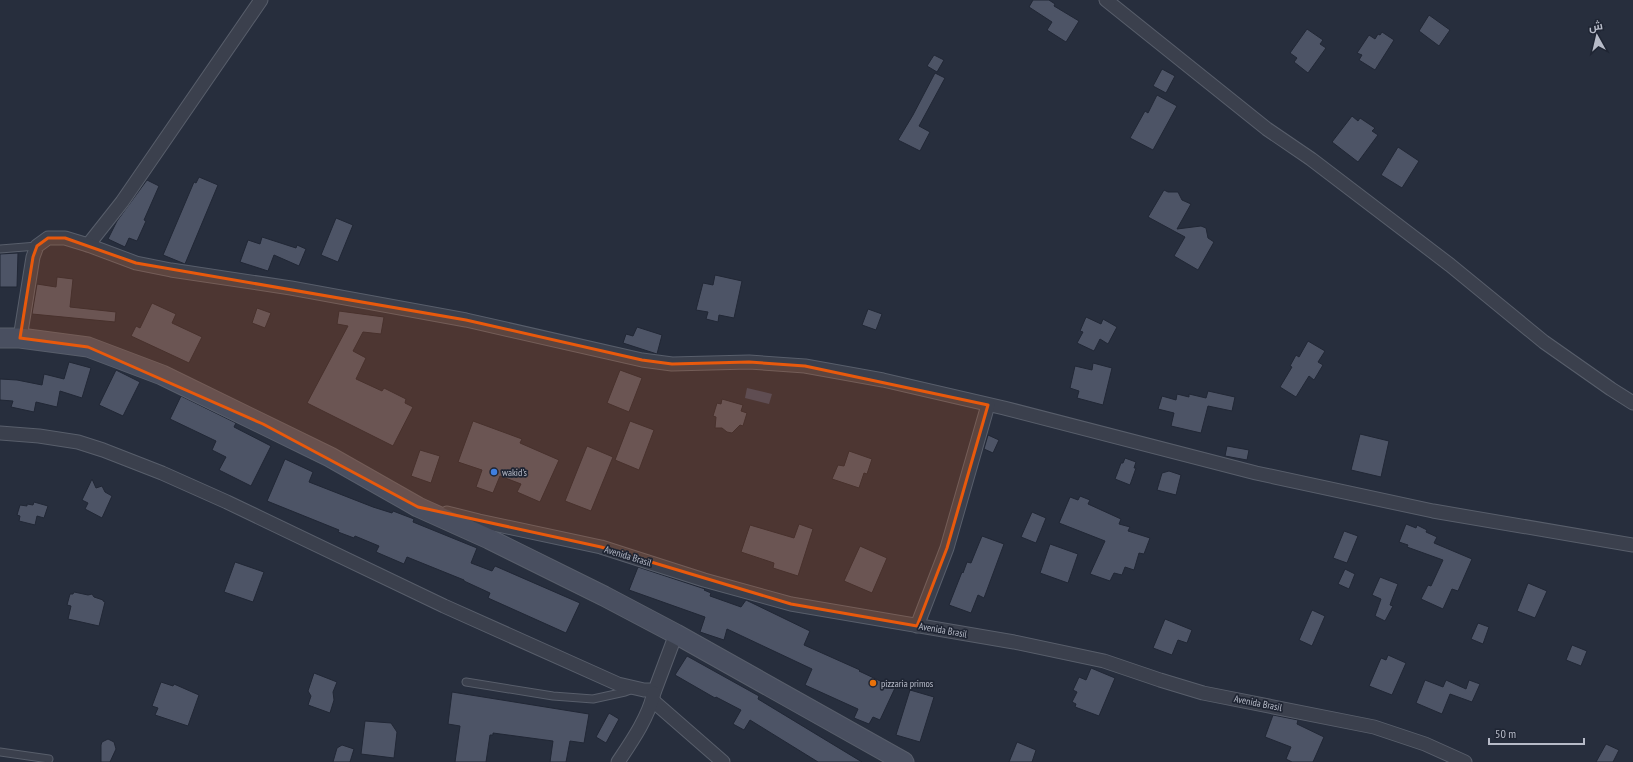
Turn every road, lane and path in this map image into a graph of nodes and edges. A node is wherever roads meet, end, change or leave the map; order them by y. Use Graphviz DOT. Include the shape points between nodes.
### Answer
graph roads {
  1 [pos="261,0"];
  2 [pos="1106,0"];
  3 [pos="88,245"];
  4 [pos="37,246"];
  5 [pos="0,249"];
  6 [pos="0,338"];
  7 [pos="20,338"];
  8 [pos="1633,403"];
  9 [pos="988,405"];
  10 [pos="0,433"];
  11 [pos="418,507"];
  12 [pos="1633,546"];
  13 [pos="917,626"];
  14 [pos="676,634"];
  15 [pos="466,682"];
  16 [pos="635,688"];
  17 [pos="653,695"];
  18 [pos="0,752"];
  19 [pos="881,756"];
  20 [pos="49,759"];
  21 [pos="618,762"];
  22 [pos="722,762"];
  23 [pos="904,762"];
  24 [pos="1465,762"];
  1 -- 3 [label="street" via="122,202"];
  2 -- 8 [label="street" via="1266,129 1311,159 1450,265 1544,342"];
  3 -- 4 [label="street" via="55,237 48,238"];
  3 -- 9 [label="street" via="136,263 466,320 642,360 672,364 749,362 805,366 883,380"];
  4 -- 5 [label="lane"];
  4 -- 7 [label="street"];
  6 -- 7 [label="main road"];
  7 -- 11 [label="main road" via="88,347 162,375 330,457"];
  9 -- 12 [label="street" via="1256,473 1433,511"];
  9 -- 13 [label="street" via="947,548"];
  10 -- 16 [label="street" via="78,442 125,459 227,502 444,606 588,671 618,684"];
  11 -- 13 [label="street, Avenida Brasil" via="601,548 791,604"];
  11 -- 14 [label="main road" via="543,565"];
  13 -- 24 [label="street, Avenida Brasil" via="1061,651 1104,661 1202,693 1374,727 1426,744"];
  14 -- 17 [label="street"];
  14 -- 19 [label="main road"];
  15 -- 16 [label="lane" via="553,696 593,699"];
  16 -- 17 [label="street"];
  17 -- 21 [label="street" via="634,738"];
  17 -- 22 [label="street"];
  18 -- 20 [label="lane"];
  19 -- 23 [label="main road"];
}
